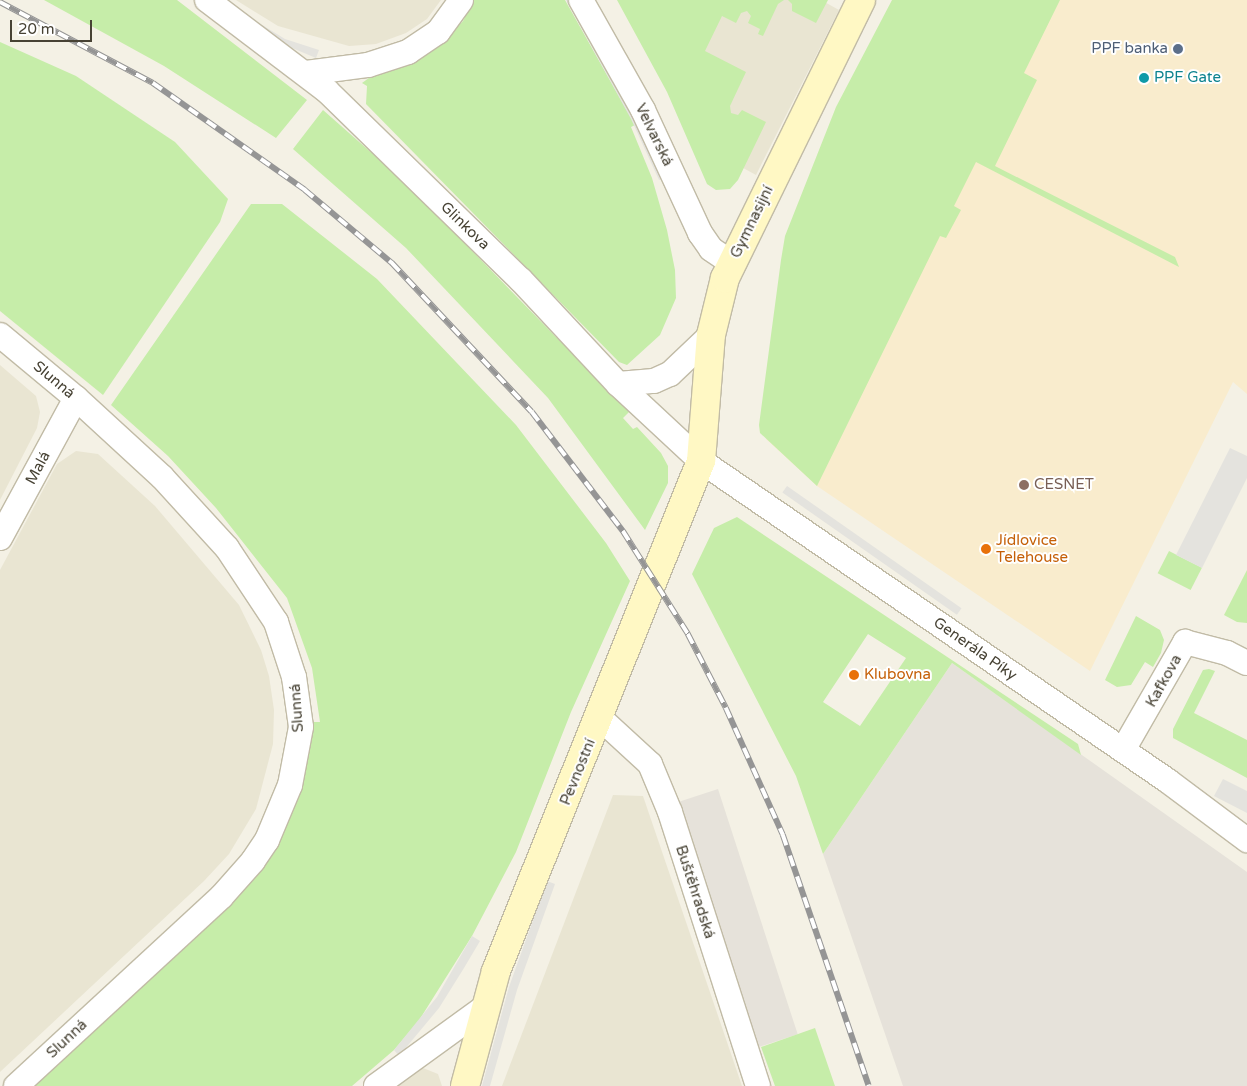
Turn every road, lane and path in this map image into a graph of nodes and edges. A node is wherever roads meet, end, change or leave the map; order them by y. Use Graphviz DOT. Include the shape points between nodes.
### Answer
graph roads {
  1 [pos="207,0"];
  2 [pos="461,0"];
  3 [pos="581,0"];
  4 [pos="861,0"];
  5 [pos="306,73"];
  6 [pos="732,263"];
  7 [pos="0,335"];
  8 [pos="711,335"];
  9 [pos="618,384"];
  10 [pos="76,398"];
  11 [pos="701,461"];
  12 [pos="0,538"];
  13 [pos="1247,663"];
  14 [pos="600,718"];
  15 [pos="1123,750"];
  16 [pos="1247,840"];
  17 [pos="485,1007"];
  18 [pos="16,1086"];
  19 [pos="376,1086"];
  20 [pos="465,1086"];
  21 [pos="758,1086"];
  1 -- 5 [label="street, Glinkova"];
  2 -- 5 [label="street" via="438,32 408,52 368,64"];
  3 -- 6 [label="street, Velvarská" via="643,110 700,233 712,248"];
  4 -- 6 [label="street, Gymnasijní"];
  5 -- 9 [label="street, Glinkova" via="521,280"];
  6 -- 8 [label="street, Gymnasijní" via="717,304"];
  7 -- 10 [label="street, Slunná"];
  8 -- 9 [label="street" via="670,374 645,382"];
  8 -- 11 [label="street, Gymnasijní"];
  9 -- 11 [label="street, Glinkova"];
  10 -- 12 [label="street, Malá"];
  10 -- 18 [label="street, Slunná" via="162,477 227,548 260,593 287,647 301,727 290,785 267,840 252,861 221,897"];
  11 -- 14 [label="street, Pevnostní"];
  11 -- 15 [label="street, Generála Píky"];
  13 -- 15 [label="street, Kafkova" via="1227,653 1185,642"];
  14 -- 17 [label="street, Pevnostní" via="499,962"];
  14 -- 21 [label="street, Buštěhradská" via="650,764 670,812"];
  15 -- 16 [label="street, Generála Píky"];
  17 -- 19 [label="street"];
  17 -- 20 [label="street, Pevnostní"];
}
